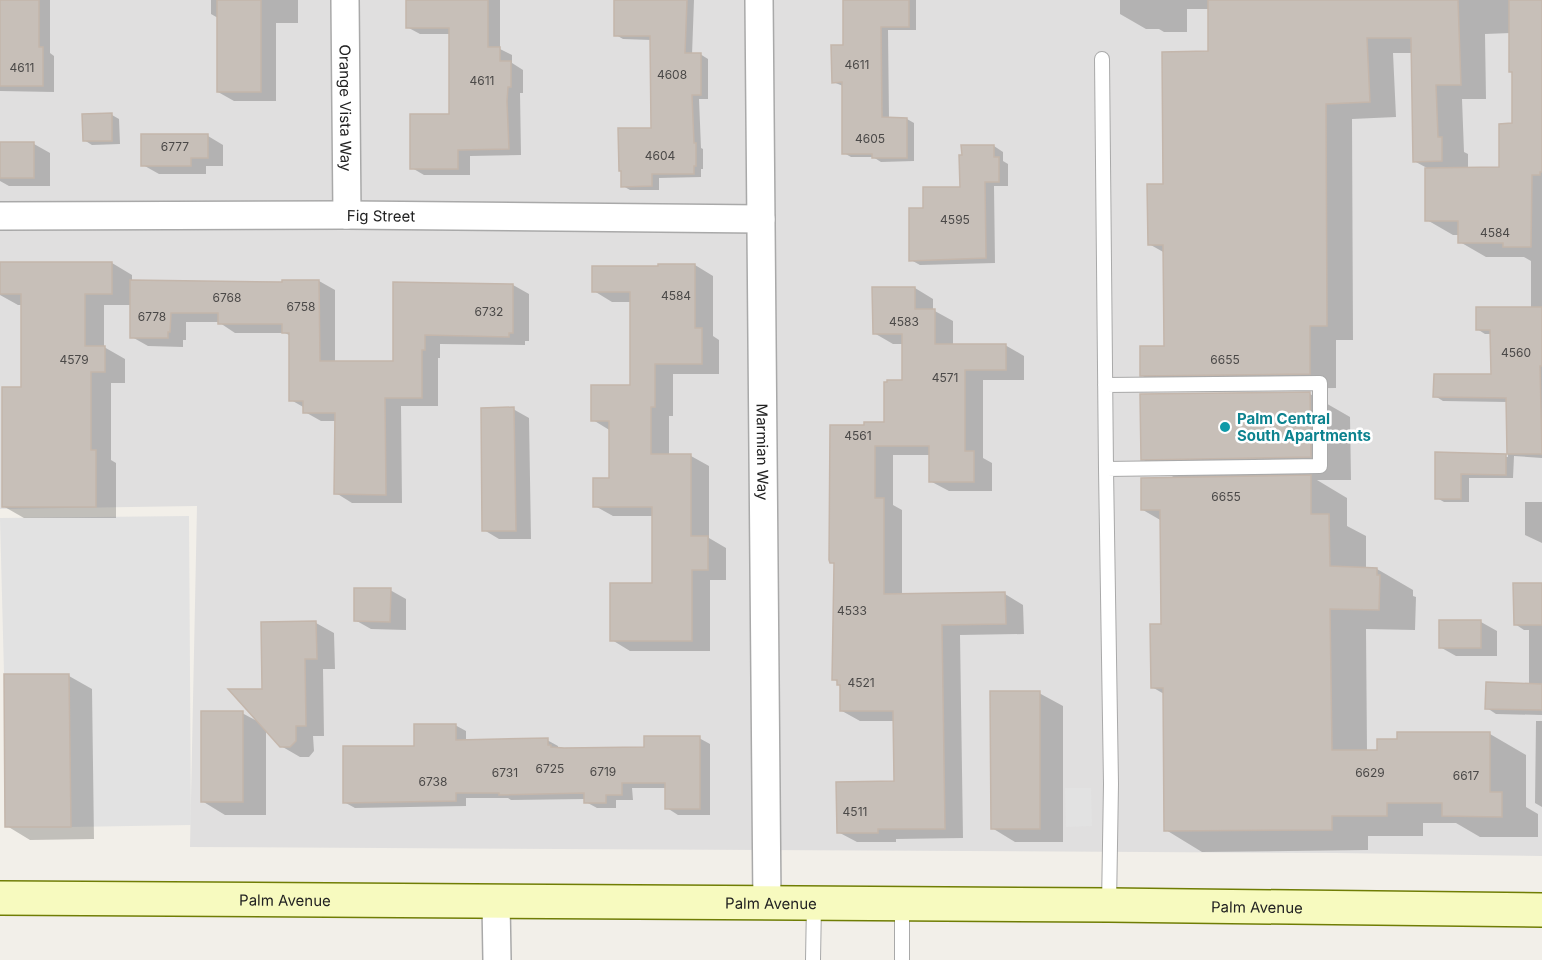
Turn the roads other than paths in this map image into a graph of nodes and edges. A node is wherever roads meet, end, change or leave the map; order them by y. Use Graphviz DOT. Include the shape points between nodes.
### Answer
graph roads {
  1 [pos="345,0"];
  2 [pos="759,0"];
  3 [pos="1102,59"];
  4 [pos="347,215"];
  5 [pos="0,216"];
  6 [pos="761,219"];
  7 [pos="1105,385"];
  8 [pos="1106,469"];
  9 [pos="0,898"];
  10 [pos="496,902"];
  11 [pos="767,904"];
  12 [pos="814,904"];
  13 [pos="902,905"];
  14 [pos="1109,905"];
  15 [pos="1542,910"];
  16 [pos="497,960"];
  17 [pos="813,960"];
  18 [pos="902,960"];
  1 -- 4 [label="street, Orange Vista Way"];
  2 -- 6 [label="street, Marmian Way"];
  3 -- 7 [label="lane"];
  4 -- 5 [label="street, Fig Street"];
  4 -- 6 [label="street, Fig Street"];
  6 -- 11 [label="street, Marmian Way"];
  7 -- 8 [label="lane"];
  7 -- 8 [label="lane" via="1320,383 1320,466"];
  8 -- 14 [label="lane"];
  9 -- 10 [label="street, Palm Avenue"];
  10 -- 11 [label="street, Palm Avenue"];
  10 -- 16 [label="street"];
  11 -- 12 [label="street, Palm Avenue"];
  12 -- 13 [label="street, Palm Avenue"];
  12 -- 17 [label="lane"];
  13 -- 14 [label="street, Palm Avenue"];
  13 -- 18 [label="lane"];
  14 -- 15 [label="street, Palm Avenue"];
}
